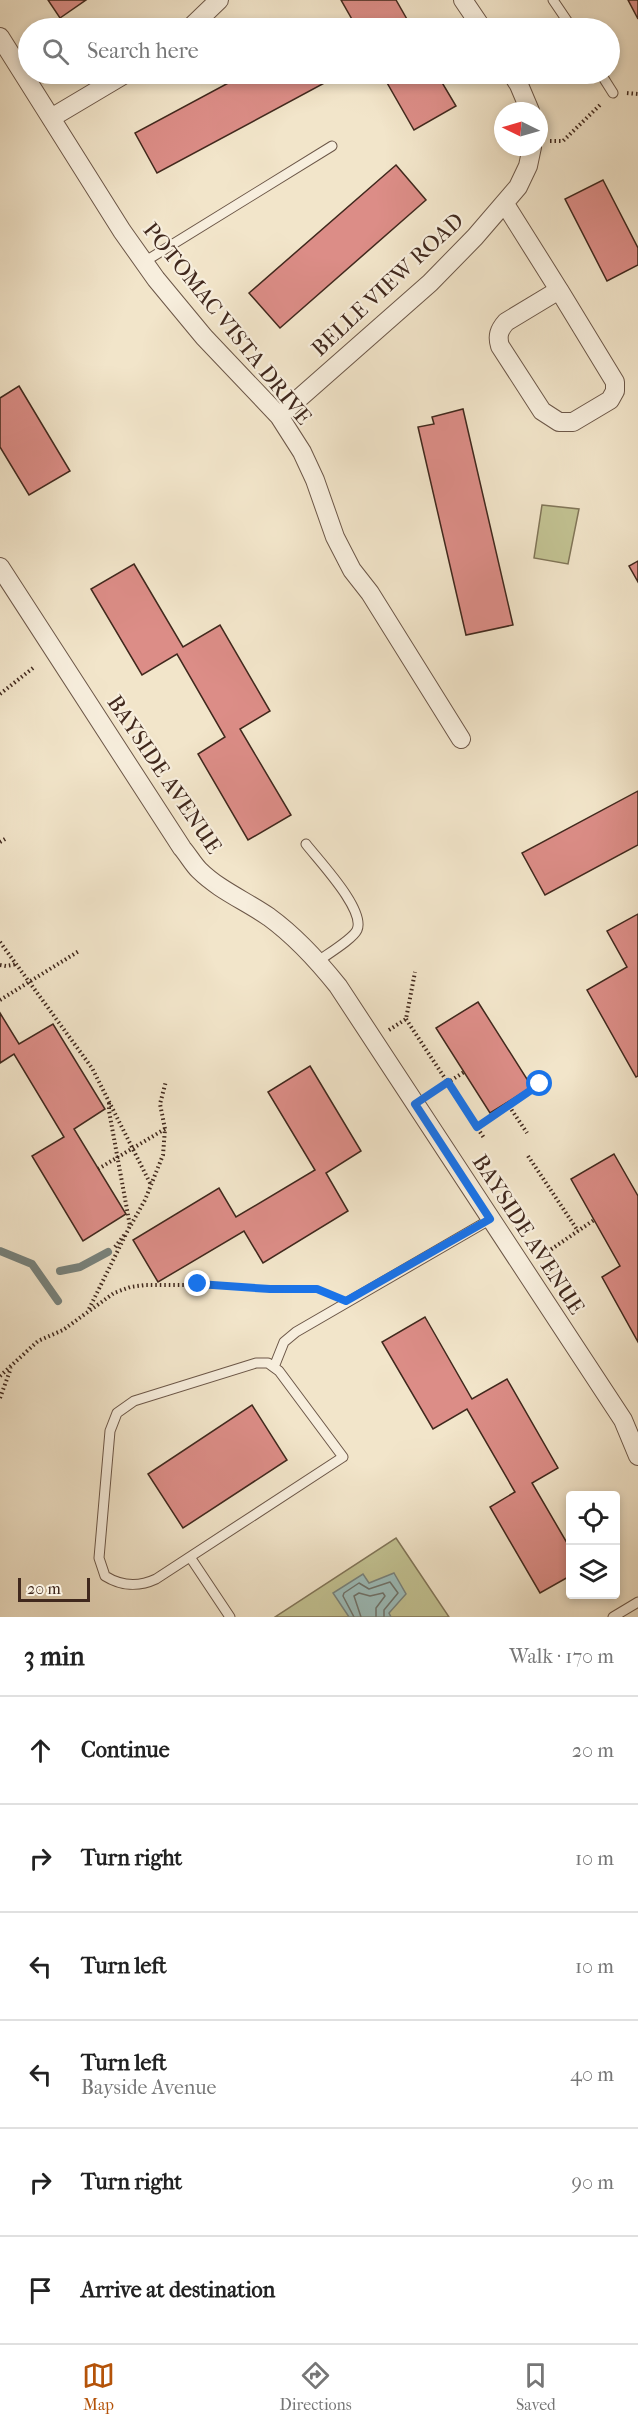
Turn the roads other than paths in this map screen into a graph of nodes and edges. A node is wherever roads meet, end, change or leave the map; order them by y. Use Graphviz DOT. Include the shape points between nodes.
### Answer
graph roads {
  1 [pos="219,0"];
  2 [pos="463,0"];
  3 [pos="553,0"];
  4 [pos="200,18"];
  5 [pos="475,18"];
  6 [pos="565,18"];
  7 [pos="0,37"];
  8 [pos="18,66"];
  9 [pos="30,84"];
  10 [pos="108,84"];
  11 [pos="518,84"];
  12 [pos="607,84"];
  13 [pos="613,93"];
  14 [pos="526,102"];
  15 [pos="51,118"];
  16 [pos="332,146"];
  17 [pos="530,156"];
  18 [pos="505,204"];
  19 [pos="144,262"];
  20 [pos="559,290"];
  21 [pos="279,416"];
  22 [pos="0,567"];
  23 [pos="461,740"];
  24 [pos="306,844"];
  25 [pos="317,962"];
  26 [pos="490,1219"];
  27 [pos="273,1367"];
  28 [pos="630,1417"];
  29 [pos="638,1456"];
  30 [pos="190,1557"];
  31 [pos="638,1602"];
  32 [pos="230,1617"];
  33 [pos="613,1617"];
  1 -- 4 [label="street"];
  2 -- 5 [label="street"];
  3 -- 6 [label="lane"];
  7 -- 8 [label="street, POTOMAC VISTA DRIVE"];
  9 -- 15 [label="street, POTOMAC VISTA DRIVE"];
  10 -- 15 [label="street"];
  11 -- 14 [label="street"];
  12 -- 13 [label="lane"];
  15 -- 19 [label="street, POTOMAC VISTA DRIVE"];
  16 -- 19 [label="lane"];
  17 -- 18 [label="street, BELLE VIEW ROAD" via="518,187"];
  18 -- 20 [label="street"];
  18 -- 21 [label="street, BELLE VIEW ROAD" via="430,283"];
  19 -- 21 [label="street, POTOMAC VISTA DRIVE" via="204,337"];
  20 -- 20 [label="street" via="506,322 498,338 542,411 560,422 573,422 610,400 615,382"];
  21 -- 23 [label="street, POTOMAC VISTA DRIVE" via="302,452 334,537 352,570"];
  22 -- 25 [label="street, BAYSIDE AVENUE" via="199,870 272,919"];
  24 -- 25 [label="lane" via="356,908 359,922 357,932"];
  25 -- 26 [label="street, BAYSIDE AVENUE" via="338,986"];
  26 -- 27 [label="lane" via="289,1337"];
  26 -- 28 [label="street, BAYSIDE AVENUE"];
  27 -- 30 [label="lane" via="343,1457"];
  27 -- 30 [label="lane" via="256,1363 134,1401 114,1419 99,1558 103,1573 116,1582 144,1584"];
  28 -- 29 [label="street, BAYSIDE AVENUE"];
  30 -- 32 [label="lane"];
  31 -- 33 [label="lane"];
}
